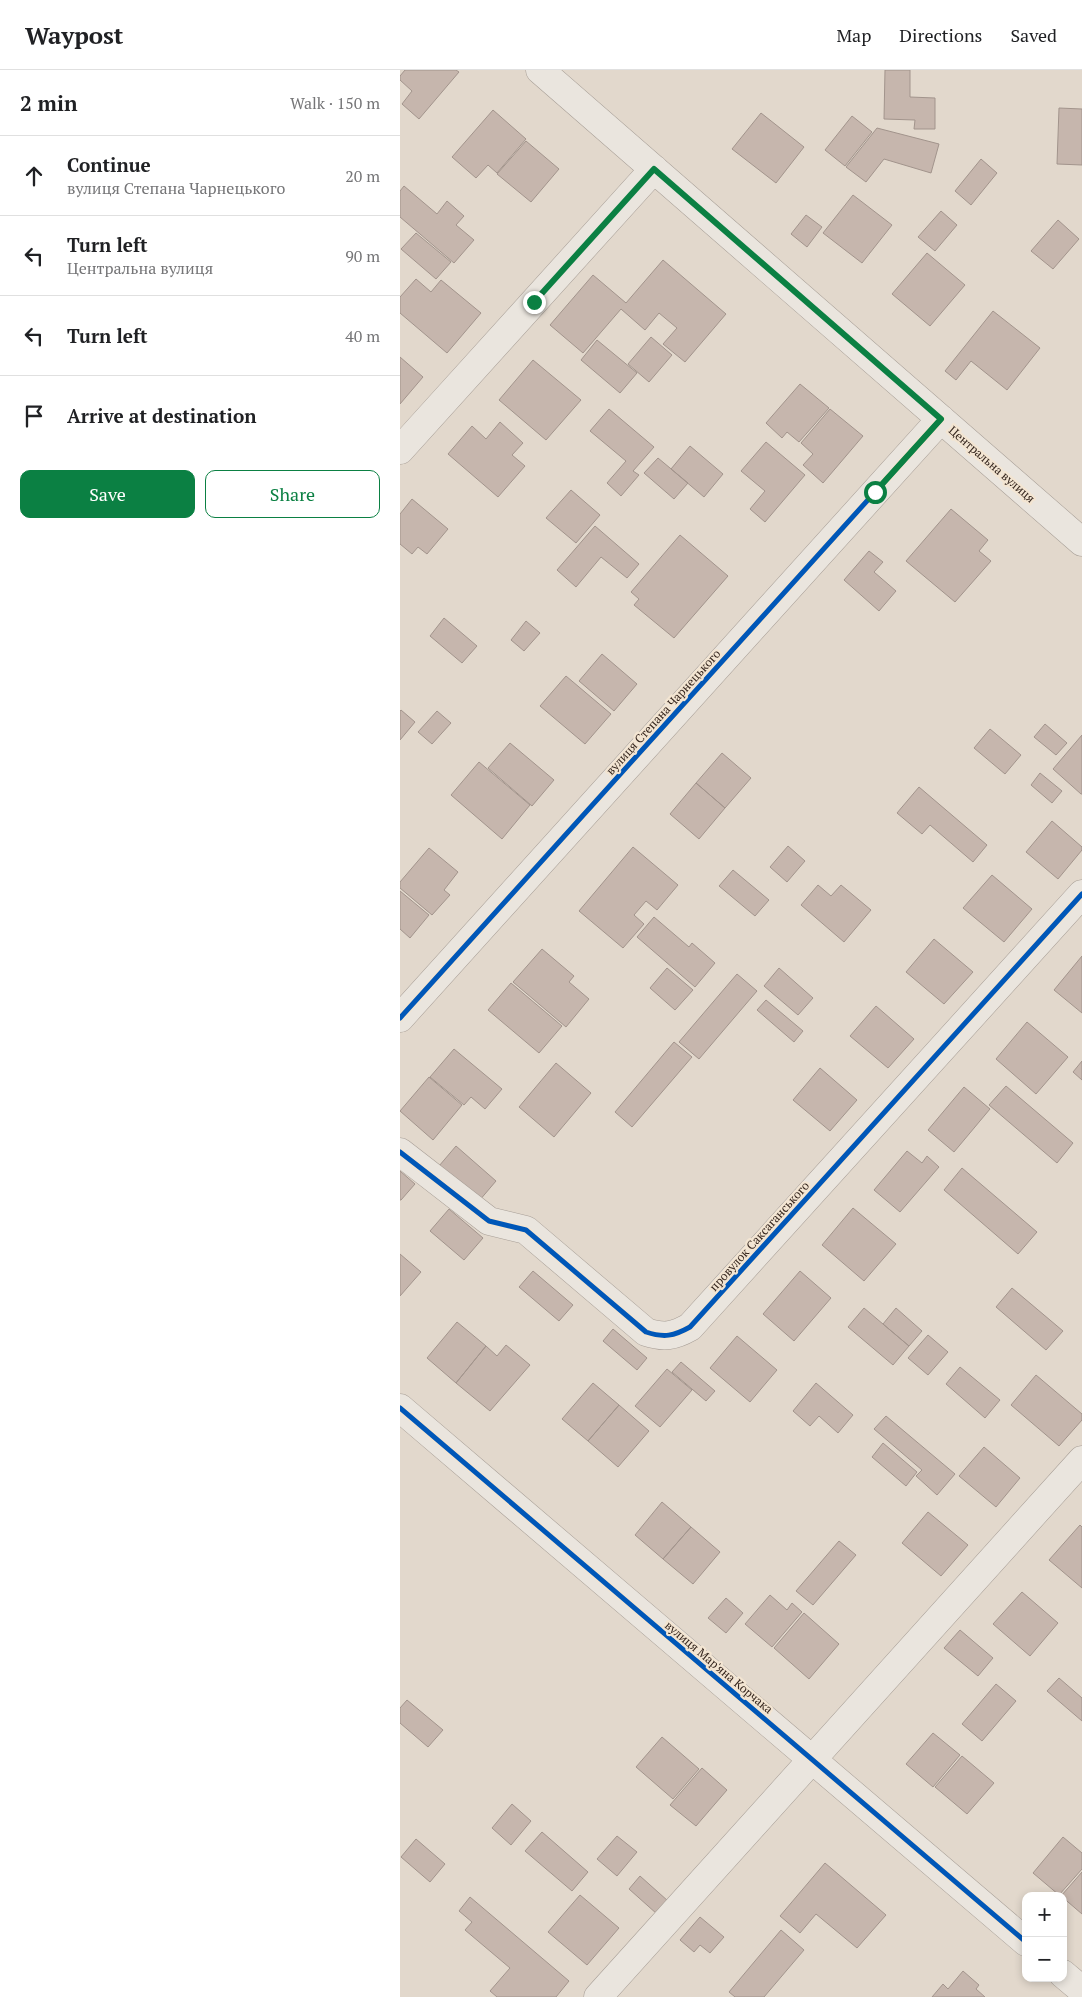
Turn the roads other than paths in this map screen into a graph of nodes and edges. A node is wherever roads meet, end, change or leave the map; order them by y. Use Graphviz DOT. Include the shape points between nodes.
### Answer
graph roads {
  1 [pos="540,70"];
  2 [pos="654,169"];
  3 [pos="941,419"];
  4 [pos="400,450"];
  5 [pos="1082,542"];
  6 [pos="1082,894"];
  7 [pos="400,1018"];
  8 [pos="400,1152"];
  9 [pos="400,1408"];
  10 [pos="1082,1460"];
  11 [pos="812,1760"];
  12 [pos="1022,1939"];
  13 [pos="1067,1977"];
  14 [pos="1082,1990"];
  15 [pos="598,1997"];
  1 -- 2 [label="street, Центральна вулиця"];
  2 -- 3 [label="street, Центральна вулиця"];
  2 -- 4 [label="street"];
  3 -- 5 [label="street, Центральна вулиця"];
  3 -- 7 [label="street, вулиця Степана Чарнецького"];
  6 -- 8 [label="street, провулок Саксаганського" via="690,1327 675,1335 660,1336 646,1332 526,1230 489,1221"];
  9 -- 11 [label="street, вулиця Мар'яна Корчака"];
  10 -- 11 [label="street"];
  11 -- 12 [label="street, вулиця Мар'яна Корчака"];
  11 -- 15 [label="street"];
  13 -- 14 [label="street"];
}
